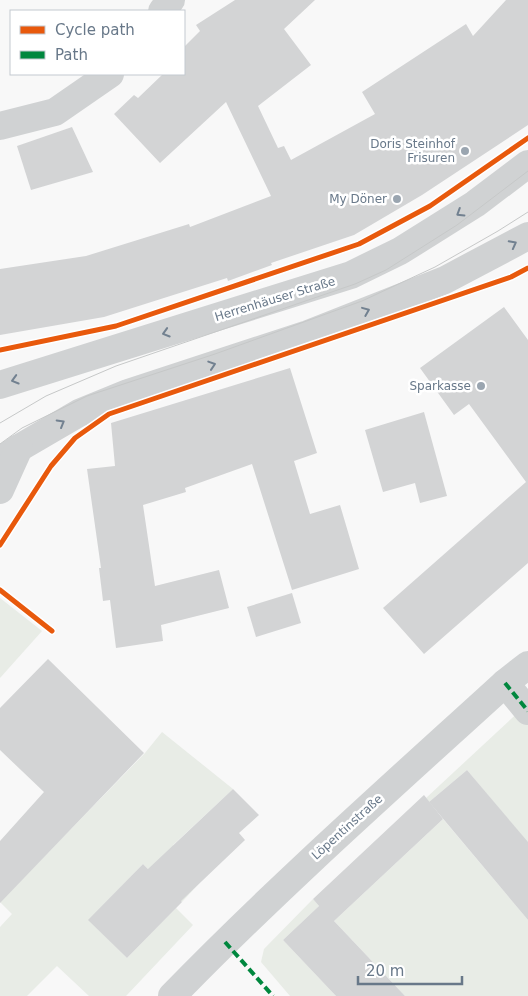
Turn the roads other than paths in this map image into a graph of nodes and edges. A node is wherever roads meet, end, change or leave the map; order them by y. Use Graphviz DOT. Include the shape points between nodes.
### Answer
graph roads {
  1 [pos="171,0"];
  2 [pos="163,10"];
  3 [pos="109,75"];
  4 [pos="0,126"];
  5 [pos="528,164"];
  6 [pos="528,236"];
  7 [pos="0,385"];
  8 [pos="9,454"];
  9 [pos="0,490"];
  10 [pos="528,665"];
  11 [pos="505,684"];
  12 [pos="528,711"];
  13 [pos="172,996"];
  1 -- 2 [label="street"];
  3 -- 4 [label="street" via="55,112"];
  5 -- 7 [label="street, Herrenhäuser Straße, one-way" via="475,204 400,251 351,275"];
  8 -- 6 [label="street, one-way" via="79,413 128,393 326,327 445,280"];
  8 -- 9 [label="street"];
  10 -- 11 [label="street, Löpentinstraße"];
  11 -- 12 [label="street"];
  11 -- 13 [label="street, Löpentinstraße" via="320,851"];
}
